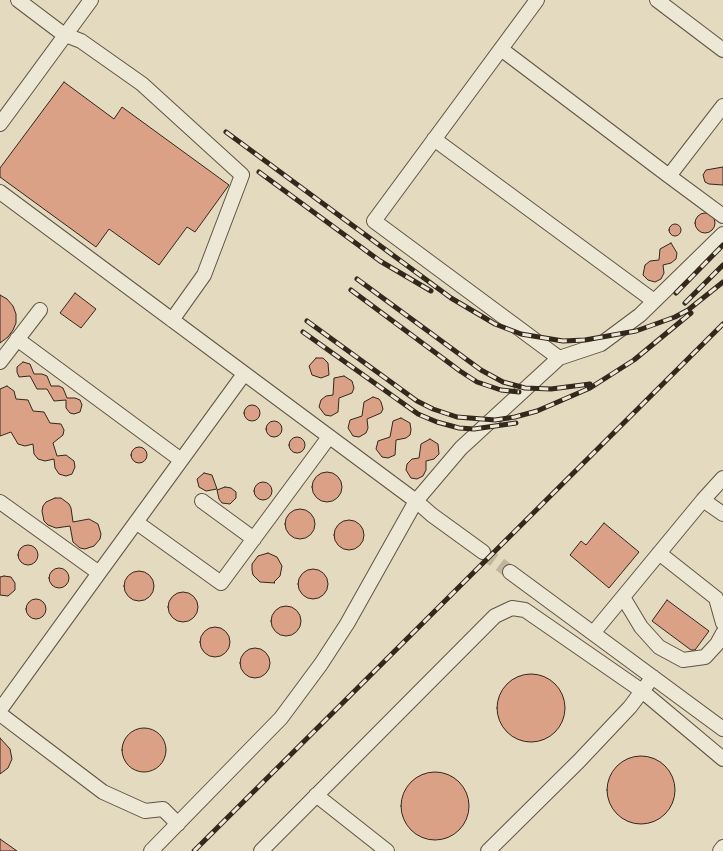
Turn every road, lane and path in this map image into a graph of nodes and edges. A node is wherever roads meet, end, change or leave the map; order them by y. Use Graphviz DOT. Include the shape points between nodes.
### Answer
graph roads {
  1 [pos="18,0"];
  2 [pos="91,0"];
  3 [pos="537,0"];
  4 [pos="657,0"];
  5 [pos="65,35"];
  6 [pos="501,49"];
  7 [pos="723,50"];
  8 [pos="723,106"];
  9 [pos="0,124"];
  10 [pos="434,139"];
  11 [pos="670,176"];
  12 [pos="0,192"];
  13 [pos="723,216"];
  14 [pos="723,234"];
  15 [pos="654,301"];
  16 [pos="40,310"];
  17 [pos="172,320"];
  18 [pos="17,339"];
  19 [pos="559,358"];
  20 [pos="0,362"];
  21 [pos="244,374"];
  22 [pos="329,437"];
  23 [pos="181,460"];
  24 [pos="723,478"];
  25 [pos="703,500"];
  26 [pos="202,501"];
  27 [pos="416,501"];
  28 [pos="0,502"];
  29 [pos="723,514"];
  30 [pos="136,522"];
  31 [pos="254,539"];
  32 [pos="483,552"];
  33 [pos="659,553"];
  34 [pos="510,572"];
  35 [pos="98,573"];
  36 [pos="622,598"];
  37 [pos="719,600"];
  38 [pos="723,623"];
  39 [pos="594,632"];
  40 [pos="723,633"];
  41 [pos="653,677"];
  42 [pos="642,691"];
  43 [pos="0,710"];
  44 [pos="0,714"];
  45 [pos="723,729"];
  46 [pos="723,760"];
  47 [pos="316,795"];
  48 [pos="178,824"];
  49 [pos="723,847"];
  50 [pos="151,851"];
  51 [pos="261,851"];
  52 [pos="387,851"];
  53 [pos="488,851"];
  54 [pos="720,851"];
  1 -- 5 [label="lane"];
  2 -- 5 [label="lane"];
  3 -- 6 [label="lane"];
  4 -- 7 [label="lane"];
  5 -- 9 [label="lane"];
  5 -- 17 [label="lane" via="81,41 142,84 242,175 204,275"];
  6 -- 10 [label="lane"];
  6 -- 11 [label="lane"];
  8 -- 11 [label="lane"];
  10 -- 15 [label="lane"];
  10 -- 19 [label="lane" via="374,222"];
  11 -- 13 [label="lane"];
  12 -- 17 [label="lane"];
  14 -- 15 [label="lane"];
  15 -- 19 [label="lane" via="601,344"];
  16 -- 18 [label="lane"];
  17 -- 21 [label="lane"];
  18 -- 20 [label="lane"];
  18 -- 23 [label="lane"];
  19 -- 27 [label="lane" via="462,448"];
  21 -- 22 [label="lane"];
  21 -- 23 [label="lane"];
  22 -- 27 [label="lane"];
  22 -- 31 [label="lane"];
  23 -- 30 [label="lane"];
  24 -- 25 [label="lane"];
  25 -- 29 [label="lane"];
  25 -- 33 [label="lane"];
  26 -- 31 [label="lane"];
  27 -- 32 [label="lane"];
  27 -- 48 [label="lane" via="321,664 281,718"];
  28 -- 35 [label="lane"];
  30 -- 31 [label="lane" via="221,583"];
  30 -- 35 [label="lane"];
  33 -- 36 [label="lane"];
  33 -- 37 [label="lane"];
  34 -- 39 [label="lane"];
  35 -- 43 [label="lane"];
  36 -- 39 [label="lane"];
  36 -- 40 [label="lane" via="641,627 660,647 683,660 704,657"];
  37 -- 38 [label="lane"];
  39 -- 41 [label="lane"];
  41 -- 42 [label="lane"];
  41 -- 45 [label="lane"];
  42 -- 46 [label="lane"];
  42 -- 47 [label="lane" via="525,610 512,608 495,616"];
  42 -- 53 [label="lane" via="579,761"];
  44 -- 48 [label="lane" via="103,792 145,811 163,810"];
  47 -- 51 [label="lane"];
  47 -- 52 [label="lane"];
  48 -- 50 [label="lane"];
  49 -- 54 [label="lane"];
}
